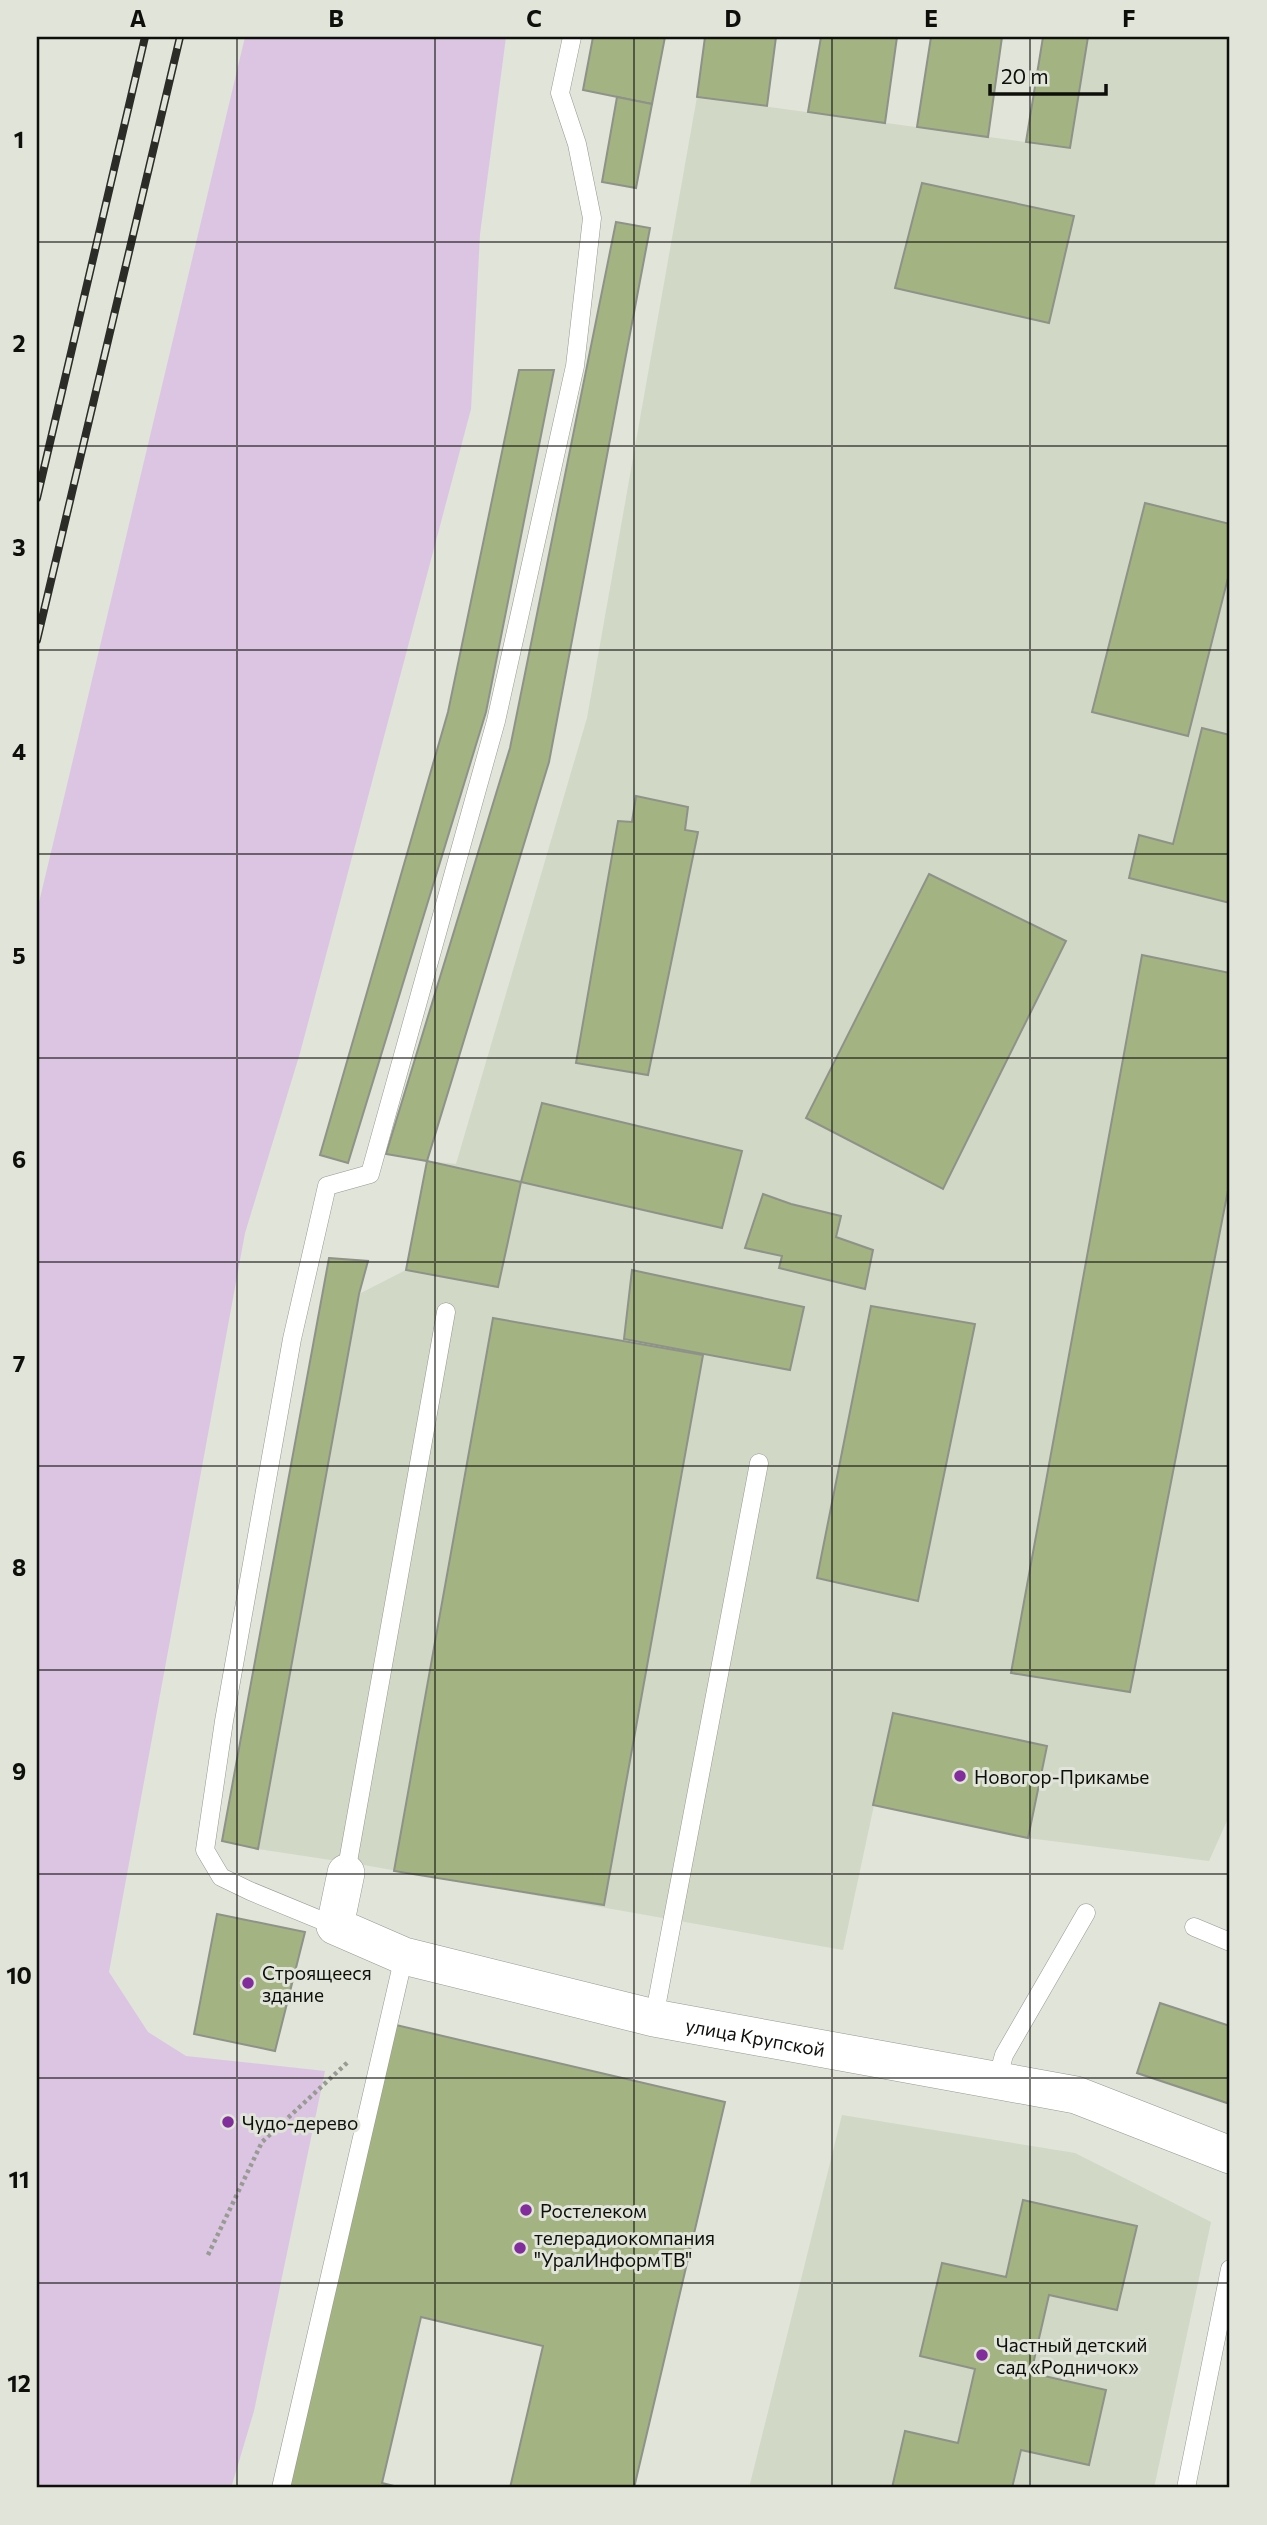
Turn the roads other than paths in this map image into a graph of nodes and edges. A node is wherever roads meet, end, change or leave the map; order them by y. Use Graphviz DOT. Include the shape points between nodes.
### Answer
graph roads {
  1 [pos="572,37"];
  2 [pos="446,1312"];
  3 [pos="759,1463"];
  4 [pos="346,1873"];
  5 [pos="1086,1913"];
  6 [pos="335,1926"];
  7 [pos="1194,1927"];
  8 [pos="1230,1942"];
  9 [pos="404,1955"];
  10 [pos="654,2018"];
  11 [pos="997,2080"];
  12 [pos="1230,2155"];
  13 [pos="1230,2269"];
  14 [pos="281,2488"];
  15 [pos="1186,2488"];
  1 -- 6 [label="lane" via="560,93 577,144 592,218 575,366 496,721 370,1174 327,1186 292,1339 205,1850 221,1877"];
  2 -- 4 [label="lane"];
  3 -- 10 [label="lane"];
  4 -- 6 [label="street"];
  5 -- 11 [label="lane" via="1004,2055"];
  6 -- 9 [label="street, улица Крупской"];
  7 -- 8 [label="lane"];
  9 -- 10 [label="street, улица Крупской"];
  9 -- 14 [label="lane"];
  10 -- 11 [label="street, улица Крупской"];
  11 -- 12 [label="street, улица Крупской" via="1076,2095"];
  13 -- 15 [label="lane"];
}
